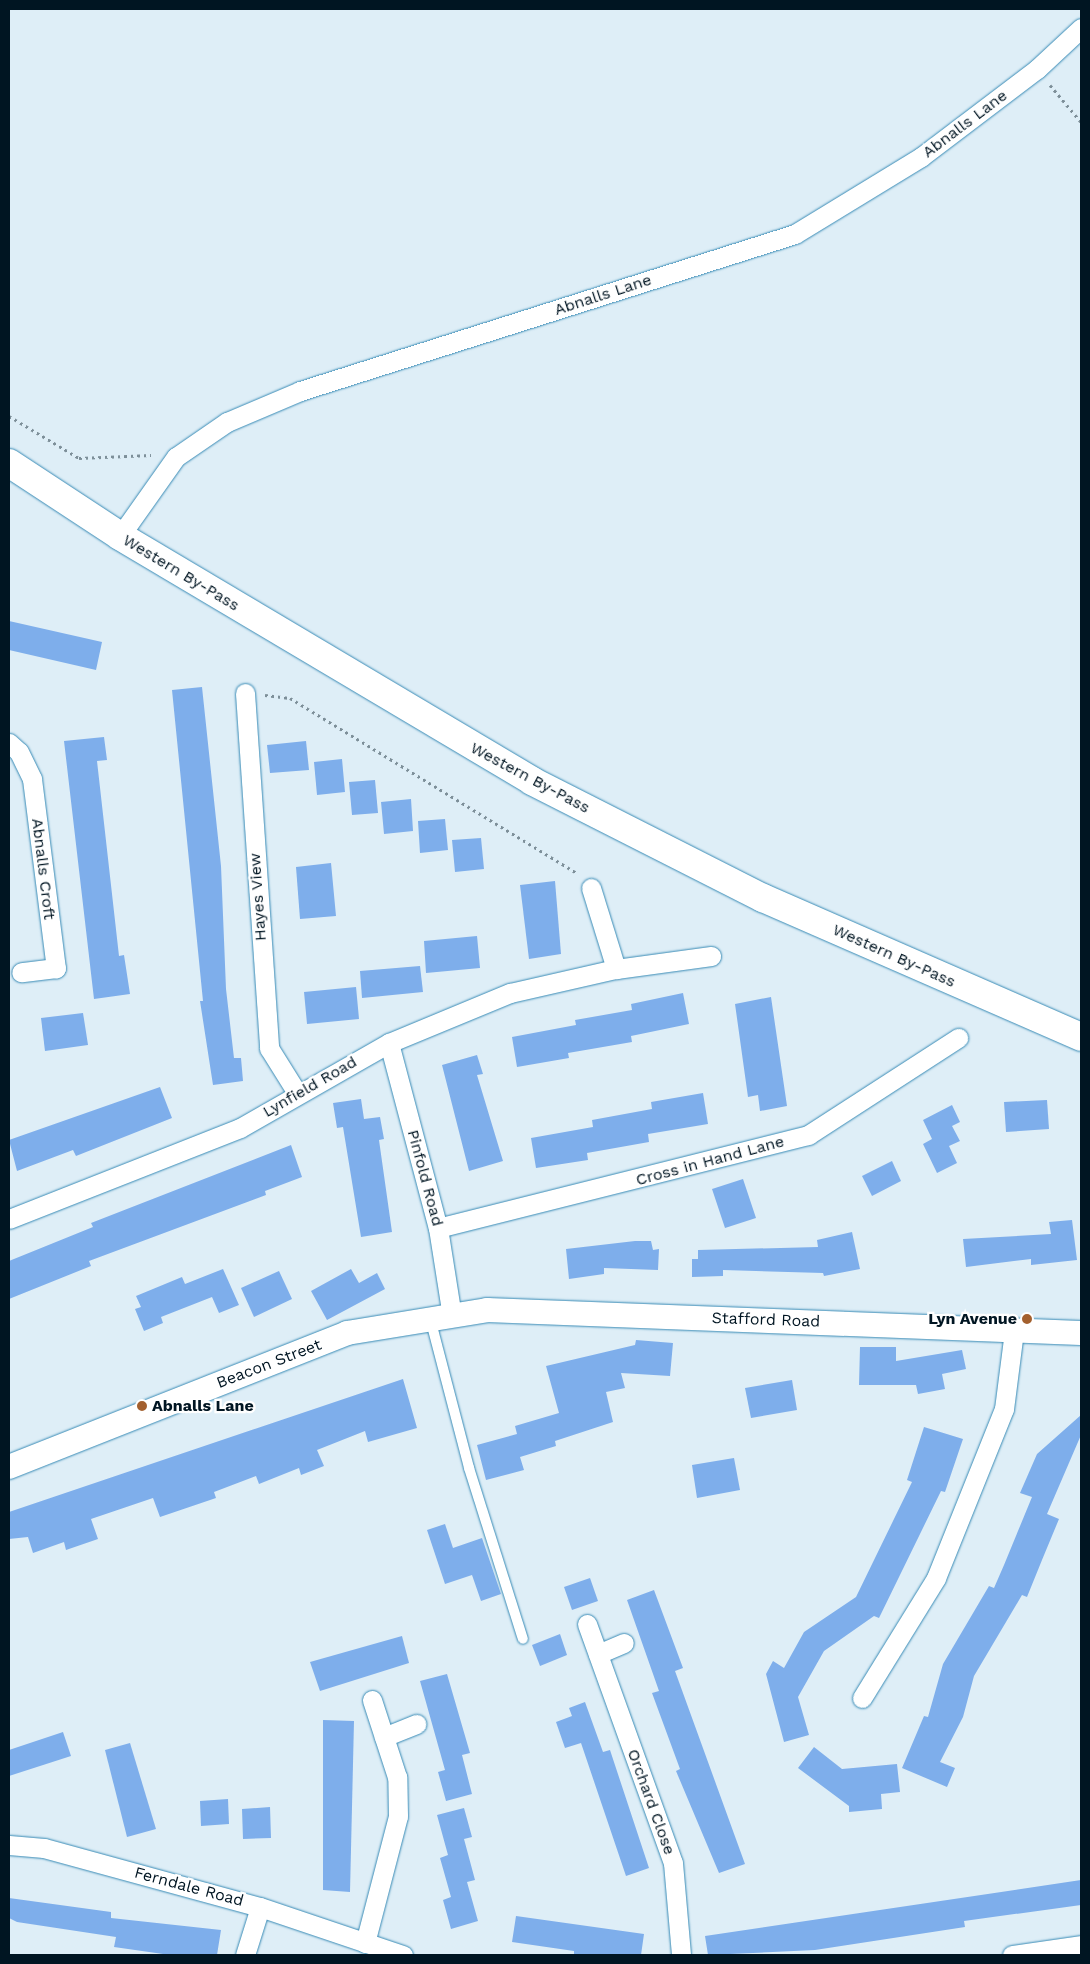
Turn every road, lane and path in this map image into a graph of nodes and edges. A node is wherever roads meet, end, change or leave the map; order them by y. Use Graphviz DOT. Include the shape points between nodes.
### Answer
graph roads {
  1 [pos="1081,28"];
  2 [pos="1037,69"];
  3 [pos="1081,122"];
  4 [pos="9,416"];
  5 [pos="156,454"];
  6 [pos="9,463"];
  7 [pos="120,536"];
  8 [pos="245,693"];
  9 [pos="9,743"];
  10 [pos="591,888"];
  11 [pos="710,956"];
  12 [pos="616,968"];
  13 [pos="21,972"];
  14 [pos="1081,1036"];
  15 [pos="958,1038"];
  16 [pos="389,1042"];
  17 [pos="297,1093"];
  18 [pos="9,1219"];
  19 [pos="438,1228"];
  20 [pos="441,1317"];
  21 [pos="1014,1331"];
  22 [pos="1081,1333"];
  23 [pos="9,1467"];
  24 [pos="587,1624"];
  25 [pos="523,1639"];
  26 [pos="624,1643"];
  27 [pos="598,1654"];
  28 [pos="862,1698"];
  29 [pos="372,1700"];
  30 [pos="417,1724"];
  31 [pos="384,1737"];
  32 [pos="9,1845"];
  33 [pos="260,1907"];
  34 [pos="365,1943"];
  35 [pos="1081,1945"];
  36 [pos="245,1955"];
  37 [pos="403,1955"];
  38 [pos="681,1955"];
  39 [pos="1012,1955"];
  1 -- 2 [label="street, Abnalls Lane"];
  2 -- 3 [label="path"];
  2 -- 7 [label="street, Abnalls Lane" via="921,158 795,234 300,392 227,422 176,457"];
  4 -- 5 [label="path" via="79,458"];
  6 -- 7 [label="highway, Western By-Pass"];
  7 -- 14 [label="highway, Western By-Pass" via="532,781 763,898"];
  8 -- 10 [label="path" via="290,698 579,874"];
  8 -- 17 [label="street, Hayes View" via="269,1048"];
  9 -- 13 [label="street, Abnalls Croft" via="19,752 32,779 56,968"];
  10 -- 12 [label="street"];
  11 -- 12 [label="street, Lynfield Road"];
  12 -- 16 [label="street, Lynfield Road" via="510,993"];
  15 -- 19 [label="street, Cross in Hand Lane" via="808,1135"];
  16 -- 17 [label="street, Lynfield Road"];
  16 -- 19 [label="street, Pinfold Road"];
  17 -- 18 [label="street, Lynfield Road" via="240,1128"];
  19 -- 20 [label="street, Pinfold Road"];
  20 -- 21 [label="street, Stafford Road" via="531,1310"];
  20 -- 23 [label="street, Beacon Street" via="347,1333"];
  20 -- 25 [label="lane" via="469,1468"];
  21 -- 22 [label="street, Stafford Road"];
  21 -- 28 [label="street" via="1004,1409 936,1578"];
  24 -- 27 [label="street, Orchard Close"];
  26 -- 27 [label="street"];
  27 -- 38 [label="street, Orchard Close" via="673,1863"];
  29 -- 31 [label="street"];
  30 -- 31 [label="street"];
  31 -- 34 [label="street" via="397,1777 398,1816"];
  32 -- 33 [label="street, Ferndale Road" via="44,1848"];
  33 -- 34 [label="street, Ferndale Road"];
  33 -- 36 [label="street"];
  34 -- 37 [label="street, Ferndale Road"];
  35 -- 39 [label="street"];
}
